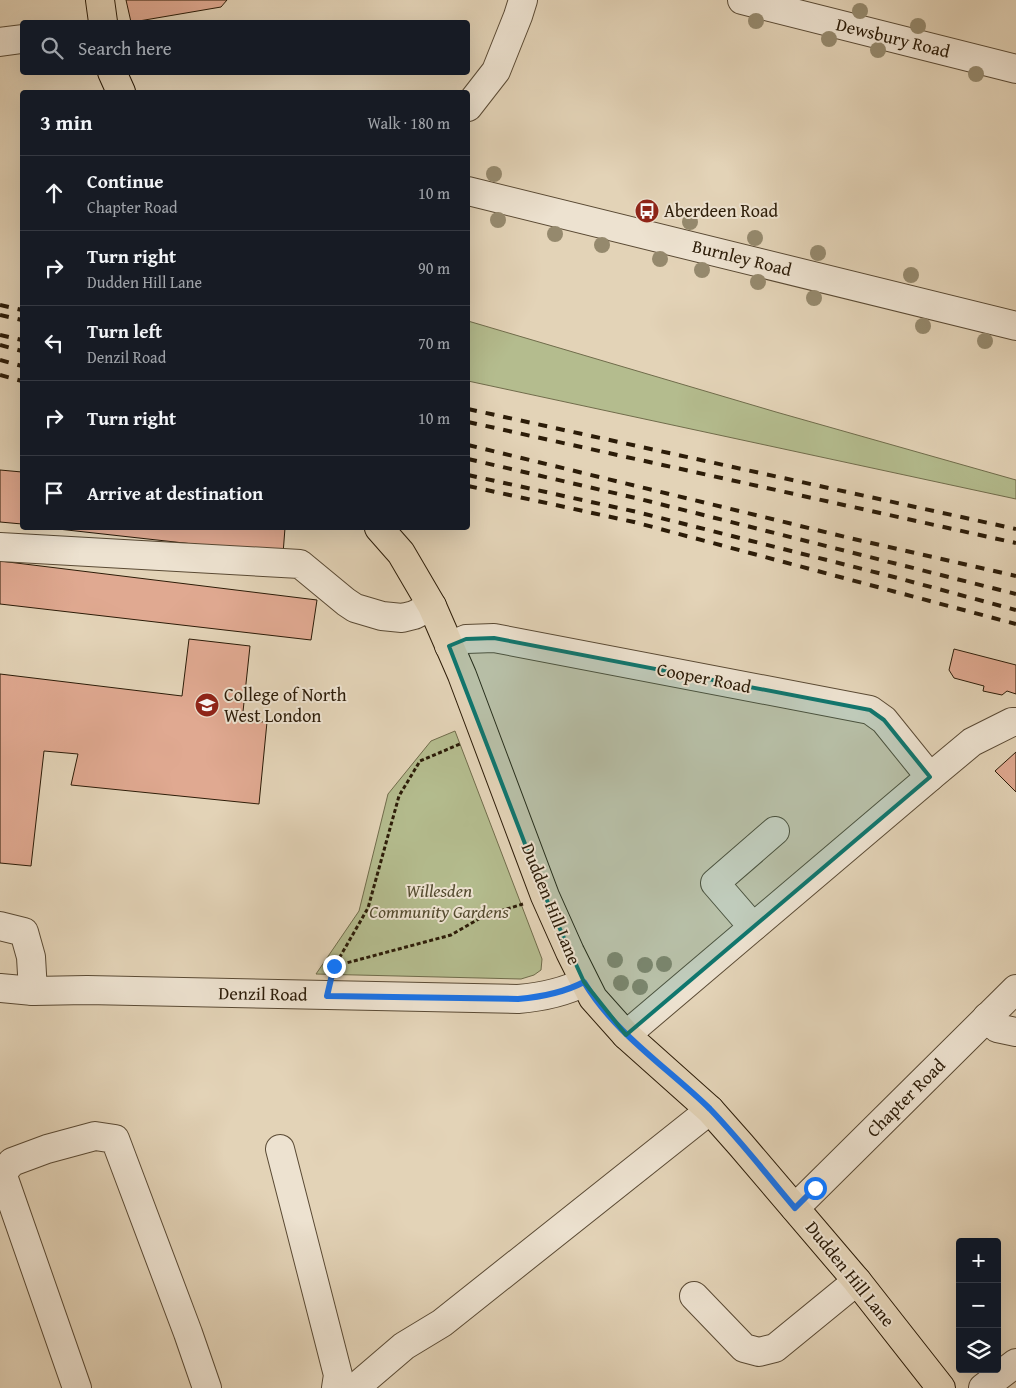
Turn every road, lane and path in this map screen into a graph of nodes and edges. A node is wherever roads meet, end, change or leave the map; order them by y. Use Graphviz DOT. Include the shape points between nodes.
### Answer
graph roads {
  1 [pos="100,0"];
  2 [pos="523,0"];
  3 [pos="742,0"];
  4 [pos="103,20"];
  5 [pos="20,39"];
  6 [pos="0,42"];
  7 [pos="1016,69"];
  8 [pos="111,75"];
  9 [pos="113,75"];
  10 [pos="108,90"];
  11 [pos="120,90"];
  12 [pos="470,104"];
  13 [pos="470,191"];
  14 [pos="1016,326"];
  15 [pos="381,530"];
  16 [pos="0,547"];
  17 [pos="432,606"];
  18 [pos="449,646"];
  19 [pos="1016,722"];
  20 [pos="465,742"];
  21 [pos="930,777"];
  22 [pos="775,831"];
  23 [pos="529,902"];
  24 [pos="0,926"];
  25 [pos="753,927"];
  26 [pos="334,966"];
  27 [pos="584,982"];
  28 [pos="0,988"];
  29 [pos="1016,989"];
  30 [pos="33,991"];
  31 [pos="327,996"];
  32 [pos="987,1017"];
  33 [pos="1016,1032"];
  34 [pos="626,1035"];
  35 [pos="710,1110"];
  36 [pos="280,1149"];
  37 [pos="795,1208"];
  38 [pos="857,1281"];
  39 [pos="694,1296"];
  40 [pos="1016,1363"];
  41 [pos="77,1388"];
  42 [pos="207,1388"];
  43 [pos="336,1388"];
  44 [pos="355,1388"];
  45 [pos="941,1388"];
  46 [pos="983,1388"];
  1 -- 4 [label="main road"];
  2 -- 12 [label="street" via="496,72"];
  3 -- 7 [label="street, Dewsbury Road"];
  5 -- 6 [label="street"];
  8 -- 10 [label="main road"];
  9 -- 11 [label="main road"];
  13 -- 14 [label="street, Burnley Road"];
  15 -- 17 [label="main road, Dudden Hill Lane" via="401,553"];
  16 -- 17 [label="street" via="300,564 355,608 402,618"];
  17 -- 18 [label="main road, Dudden Hill Lane"];
  18 -- 21 [label="street, Cooper Road" via="466,639 494,638 870,710 884,720"];
  18 -- 27 [label="main road, Dudden Hill Lane" via="545,896"];
  19 -- 21 [label="street" via="972,742"];
  20 -- 26 [label="path" via="420,761 399,796 368,908"];
  21 -- 25 [label="street"];
  22 -- 25 [label="street" via="715,883"];
  23 -- 26 [label="path" via="484,916 451,935"];
  24 -- 30 [label="street" via="24,932 31,957"];
  25 -- 34 [label="street"];
  26 -- 31 [label="path"];
  27 -- 31 [label="street, Denzil Road" via="556,993 518,999"];
  27 -- 34 [label="main road, Dudden Hill Lane" via="593,998"];
  28 -- 30 [label="street, Denzil Road"];
  29 -- 32 [label="street, Chapter Road"];
  30 -- 31 [label="street, Denzil Road"];
  32 -- 33 [label="street" via="997,1028"];
  32 -- 37 [label="street, Chapter Road"];
  34 -- 35 [label="main road, Dudden Hill Lane"];
  35 -- 37 [label="main road, Dudden Hill Lane"];
  35 -- 44 [label="street" via="442,1323 404,1346"];
  36 -- 43 [label="street" via="338,1375"];
  37 -- 38 [label="main road, Dudden Hill Lane"];
  38 -- 39 [label="street" via="775,1348 759,1352 744,1348"];
  38 -- 45 [label="main road, Dudden Hill Lane"];
  40 -- 46 [label="street"];
  41 -- 42 [label="street" via="2,1173 12,1162 95,1136 115,1139"];
}
